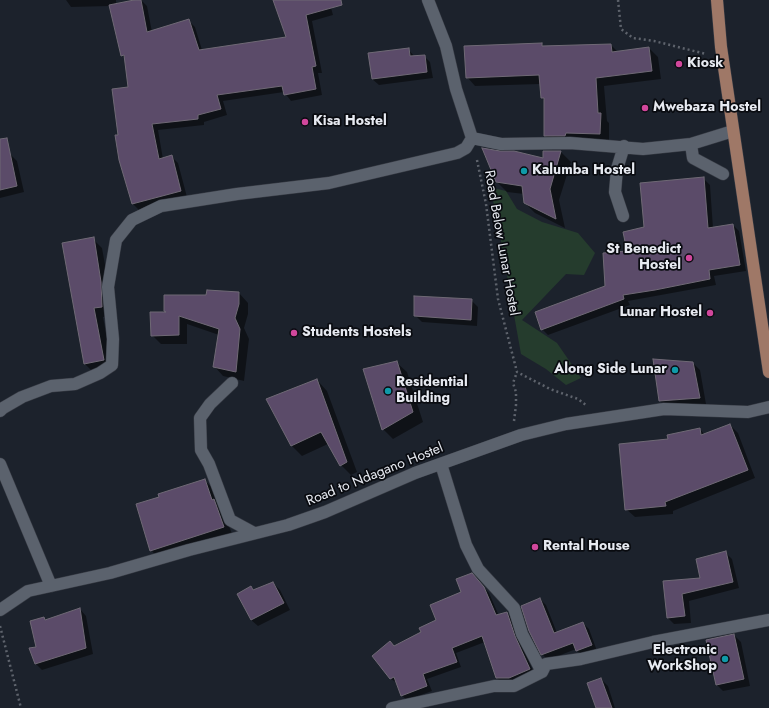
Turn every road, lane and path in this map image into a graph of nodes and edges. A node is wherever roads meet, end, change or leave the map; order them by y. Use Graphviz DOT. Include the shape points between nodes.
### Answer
graph roads {
  1 [pos="428,0"];
  2 [pos="618,0"];
  3 [pos="717,0"];
  4 [pos="721,46"];
  5 [pos="733,131"];
  6 [pos="472,138"];
  7 [pos="691,144"];
  8 [pos="624,146"];
  9 [pos="723,174"];
  10 [pos="623,216"];
  11 [pos="517,372"];
  12 [pos="769,372"];
  13 [pos="232,383"];
  14 [pos="769,407"];
  15 [pos="0,411"];
  16 [pos="603,417"];
  17 [pos="521,435"];
  18 [pos="0,464"];
  19 [pos="441,464"];
  20 [pos="254,533"];
  21 [pos="51,586"];
  22 [pos="0,610"];
  23 [pos="769,620"];
  24 [pos="0,626"];
  25 [pos="542,672"];
  26 [pos="21,708"];
  27 [pos="392,708"];
  1 -- 6 [label="street" via="446,46 456,89"];
  2 -- 4 [label="path" via="621,30 633,38 707,55"];
  3 -- 4 [label="main road"];
  4 -- 5 [label="main road"];
  5 -- 7 [label="street"];
  5 -- 12 [label="main road"];
  6 -- 8 [label="street" via="501,144 570,143"];
  6 -- 11 [label="path, Road Below Lunar Hostel" via="486,204 498,298"];
  6 -- 15 [label="street" via="466,148 442,156 329,183 168,205 132,220 116,240 108,287 113,339 112,365 75,384 51,386 22,397"];
  7 -- 8 [label="street" via="650,148"];
  7 -- 9 [label="street" via="693,158"];
  8 -- 10 [label="street" via="617,169 615,192"];
  11 -- 16 [label="path" via="578,399"];
  11 -- 17 [label="path" via="513,383 516,405 513,420"];
  13 -- 20 [label="street" via="210,404 200,418 201,450 209,464 230,520"];
  14 -- 16 [label="street, Road to Ndagano Hostel" via="748,412 664,409"];
  16 -- 17 [label="street, Road to Ndagano Hostel"];
  17 -- 19 [label="street, Road to Ndagano Hostel"];
  18 -- 21 [label="street"];
  19 -- 20 [label="street, Road to Ndagano Hostel" via="409,475 325,512"];
  19 -- 25 [label="street" via="466,545 478,569 514,608 522,634"];
  20 -- 21 [label="street, Road to Ndagano Hostel" via="110,573"];
  21 -- 22 [label="street, Road to Ndagano Hostel" via="28,591"];
  23 -- 25 [label="street" via="546,664"];
  24 -- 26 [label="path"];
  25 -- 27 [label="street" via="514,686 494,686"];
}
